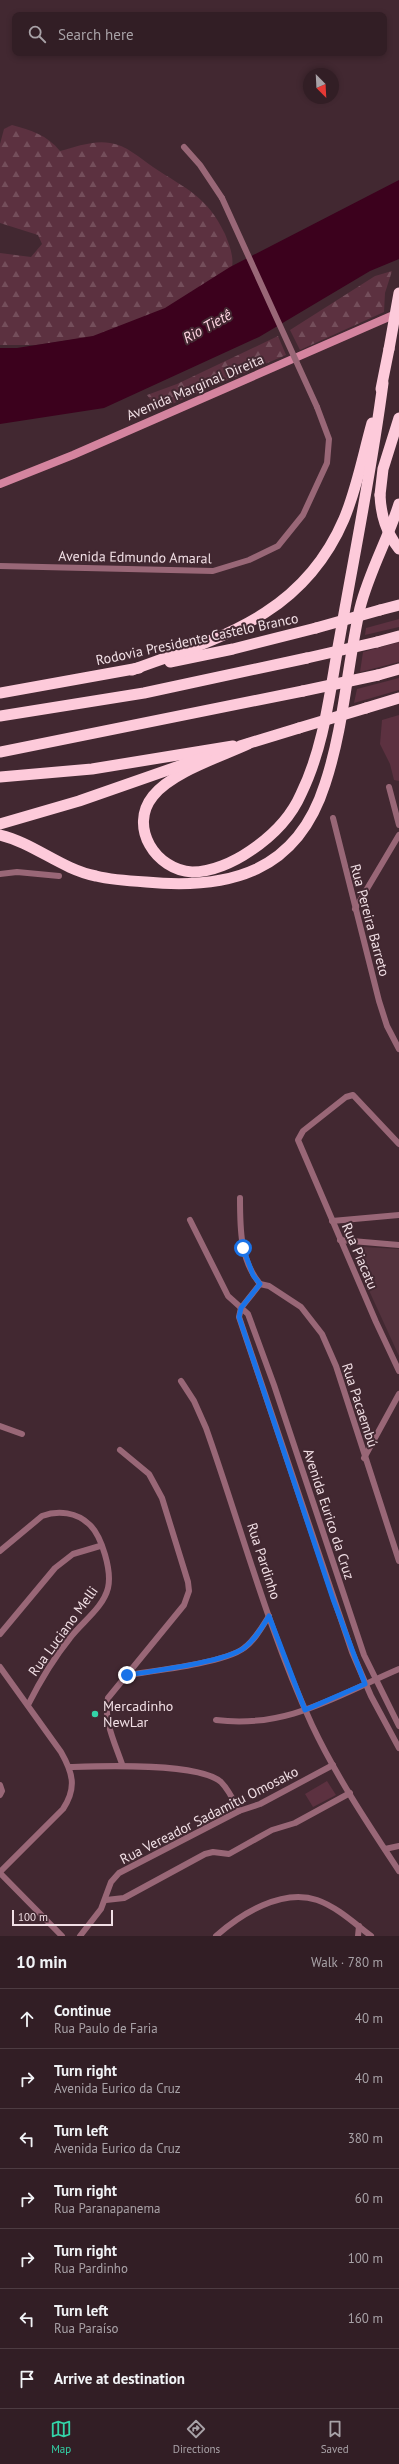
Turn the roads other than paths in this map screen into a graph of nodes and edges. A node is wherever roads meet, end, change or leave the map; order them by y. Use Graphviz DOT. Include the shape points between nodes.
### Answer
graph roads {
  1 [pos="184,147"];
  2 [pos="399,293"];
  3 [pos="399,312"];
  4 [pos="384,378"];
  5 [pos="399,418"];
  6 [pos="0,484"];
  7 [pos="399,504"];
  8 [pos="399,549"];
  9 [pos="0,566"];
  10 [pos="399,605"];
  11 [pos="399,636"];
  12 [pos="399,669"];
  13 [pos="132,670"];
  14 [pos="0,693"];
  15 [pos="399,698"];
  16 [pos="0,716"];
  17 [pos="248,744"];
  18 [pos="0,752"];
  19 [pos="0,777"];
  20 [pos="389,787"];
  21 [pos="333,818"];
  22 [pos="0,824"];
  23 [pos="399,825"];
  24 [pos="0,835"];
  25 [pos="399,835"];
  26 [pos="0,874"];
  27 [pos="59,876"];
  28 [pos="355,909"];
  29 [pos="399,1048"];
  30 [pos="399,1144"];
  31 [pos="240,1198"];
  32 [pos="399,1215"];
  33 [pos="190,1220"];
  34 [pos="332,1220"];
  35 [pos="340,1240"];
  36 [pos="399,1245"];
  37 [pos="260,1284"];
  38 [pos="241,1308"];
  39 [pos="399,1370"];
  40 [pos="181,1381"];
  41 [pos="399,1394"];
  42 [pos="0,1426"];
  43 [pos="22,1434"];
  44 [pos="120,1450"];
  45 [pos="364,1458"];
  46 [pos="309,1492"];
  47 [pos="298,1496"];
  48 [pos="100,1546"];
  49 [pos="0,1551"];
  50 [pos="399,1561"];
  51 [pos="269,1616"];
  52 [pos="0,1634"];
  53 [pos="0,1667"];
  54 [pos="399,1669"];
  55 [pos="127,1675"];
  56 [pos="375,1679"];
  57 [pos="365,1684"];
  58 [pos="28,1705"];
  59 [pos="305,1710"];
  60 [pos="216,1720"];
  61 [pos="399,1726"];
  62 [pos="399,1748"];
  63 [pos="122,1764"];
  64 [pos="333,1765"];
  65 [pos="69,1767"];
  66 [pos="0,1785"];
  67 [pos="350,1793"];
  68 [pos="0,1795"];
  69 [pos="239,1811"];
  70 [pos="399,1846"];
  71 [pos="385,1849"];
  72 [pos="399,1871"];
  73 [pos="0,1872"];
  74 [pos="106,1900"];
  75 [pos="358,1926"];
  76 [pos="62,1936"];
  77 [pos="80,1936"];
  78 [pos="216,1936"];
  79 [pos="358,1936"];
  80 [pos="371,1936"];
  1 -- 9 [label="street, Avenida Edmundo Amaral, bridge" via="200,164 222,198 317,407 330,439 327,463 303,515 278,546 249,560 213,571"];
  2 -- 4 [label="highway, bridge"];
  3 -- 6 [label="main road, Avenida Marginal Direita" via="73,455"];
  4 -- 13 [label="highway" via="348,508 332,542 313,570 290,594 248,624"];
  4 -- 17 [label="highway" via="373,457 329,698 315,758 300,796 270,835 234,860 193,872 171,867 153,852 144,831 145,813 152,797 173,779"];
  5 -- 8 [label="highway, bridge" via="383,469 380,495 387,532"];
  7 -- 24 [label="highway" via="360,608 326,783 310,818 298,836 279,854 265,865 228,880 193,885 170,884 117,880 78,871 18,840"];
  10 -- 13 [label="highway, Rodovia Presidente Castelo Branco, bridge" via="233,649"];
  11 -- 16 [label="highway, bridge" via="144,693"];
  12 -- 18 [label="highway, bridge"];
  13 -- 14 [label="highway, Rodovia Presidente Castelo Branco"];
  15 -- 17 [label="highway, bridge"];
  17 -- 19 [label="highway" via="92,769"];
  17 -- 22 [label="highway" via="173,767 80,801"];
  20 -- 23 [label="street"];
  21 -- 28 [label="street, Rua Pereira Barreto"];
  25 -- 28 [label="street"];
  26 -- 27 [label="street"];
  28 -- 29 [label="street, Rua Pereira Barreto" via="383,1014"];
  30 -- 34 [label="street, Rua Piacatu" via="353,1095 300,1135 298,1140 301,1150"];
  31 -- 37 [label="street" via="243,1248 253,1275"];
  32 -- 34 [label="street"];
  33 -- 38 [label="street, Avenida Eurico da Cruz" via="228,1296"];
  34 -- 35 [label="street, Rua Piacatu"];
  35 -- 36 [label="street"];
  35 -- 39 [label="street, Rua Piacatu"];
  37 -- 38 [label="street"];
  37 -- 45 [label="street, Rua Pacaembú" via="269,1286 301,1307 322,1334 336,1366"];
  38 -- 46 [label="street, Avenida Eurico da Cruz" via="248,1314 265,1357"];
  38 -- 47 [label="street, Avenida Eurico da Cruz" via="239,1317"];
  40 -- 51 [label="street, Rua Pardinho" via="194,1401 206,1428"];
  41 -- 45 [label="street"];
  42 -- 43 [label="street"];
  44 -- 55 [label="street" via="149,1474 158,1488 186,1572 188,1587 184,1605"];
  45 -- 50 [label="street, Rua Pacaembú"];
  46 -- 47 [label="street"];
  46 -- 56 [label="street, Avenida Eurico da Cruz" via="362,1649"];
  47 -- 57 [label="street, Avenida Eurico da Cruz"];
  48 -- 49 [label="street, Rua Luciano Melli" via="89,1525 70,1513 58,1512 34,1521"];
  48 -- 52 [label="street" via="73,1554 55,1568"];
  48 -- 58 [label="street, Rua Luciano Melli" via="109,1575 105,1595 47,1669"];
  51 -- 55 [label="street" via="254,1638 237,1652 178,1667"];
  51 -- 59 [label="street, Rua Pardinho"];
  53 -- 58 [label="street"];
  54 -- 56 [label="street"];
  55 -- 63 [label="street" via="114,1688 106,1707 107,1719"];
  56 -- 57 [label="street"];
  56 -- 61 [label="street, Avenida Eurico da Cruz"];
  57 -- 59 [label="street"];
  57 -- 62 [label="street, Avenida Eurico da Cruz"];
  58 -- 65 [label="street"];
  59 -- 60 [label="street" via="289,1716 252,1723"];
  59 -- 64 [label="street, Rua Pardinho"];
  63 -- 65 [label="street"];
  63 -- 69 [label="street" via="170,1768 212,1778 220,1782"];
  64 -- 67 [label="street, Rua Pardinho"];
  64 -- 69 [label="street, Rua Vereador Sadamitu Omosako" via="260,1804"];
  65 -- 73 [label="street" via="73,1783 69,1800 53,1820"];
  66 -- 68 [label="street"];
  67 -- 71 [label="street, Rua Pardinho"];
  67 -- 74 [label="street" via="295,1823 272,1830 228,1854 213,1852 124,1898"];
  69 -- 74 [label="street, Rua Vereador Sadamitu Omosako" via="120,1873 111,1882"];
  70 -- 71 [label="street"];
  71 -- 72 [label="street, Rua Pardinho"];
  73 -- 76 [label="street"];
  74 -- 77 [label="street, Rua Vereador Sadamitu Omosako"];
  75 -- 78 [label="street" via="317,1900 292,1897 247,1912"];
  75 -- 79 [label="street"];
  75 -- 80 [label="street"];
}
